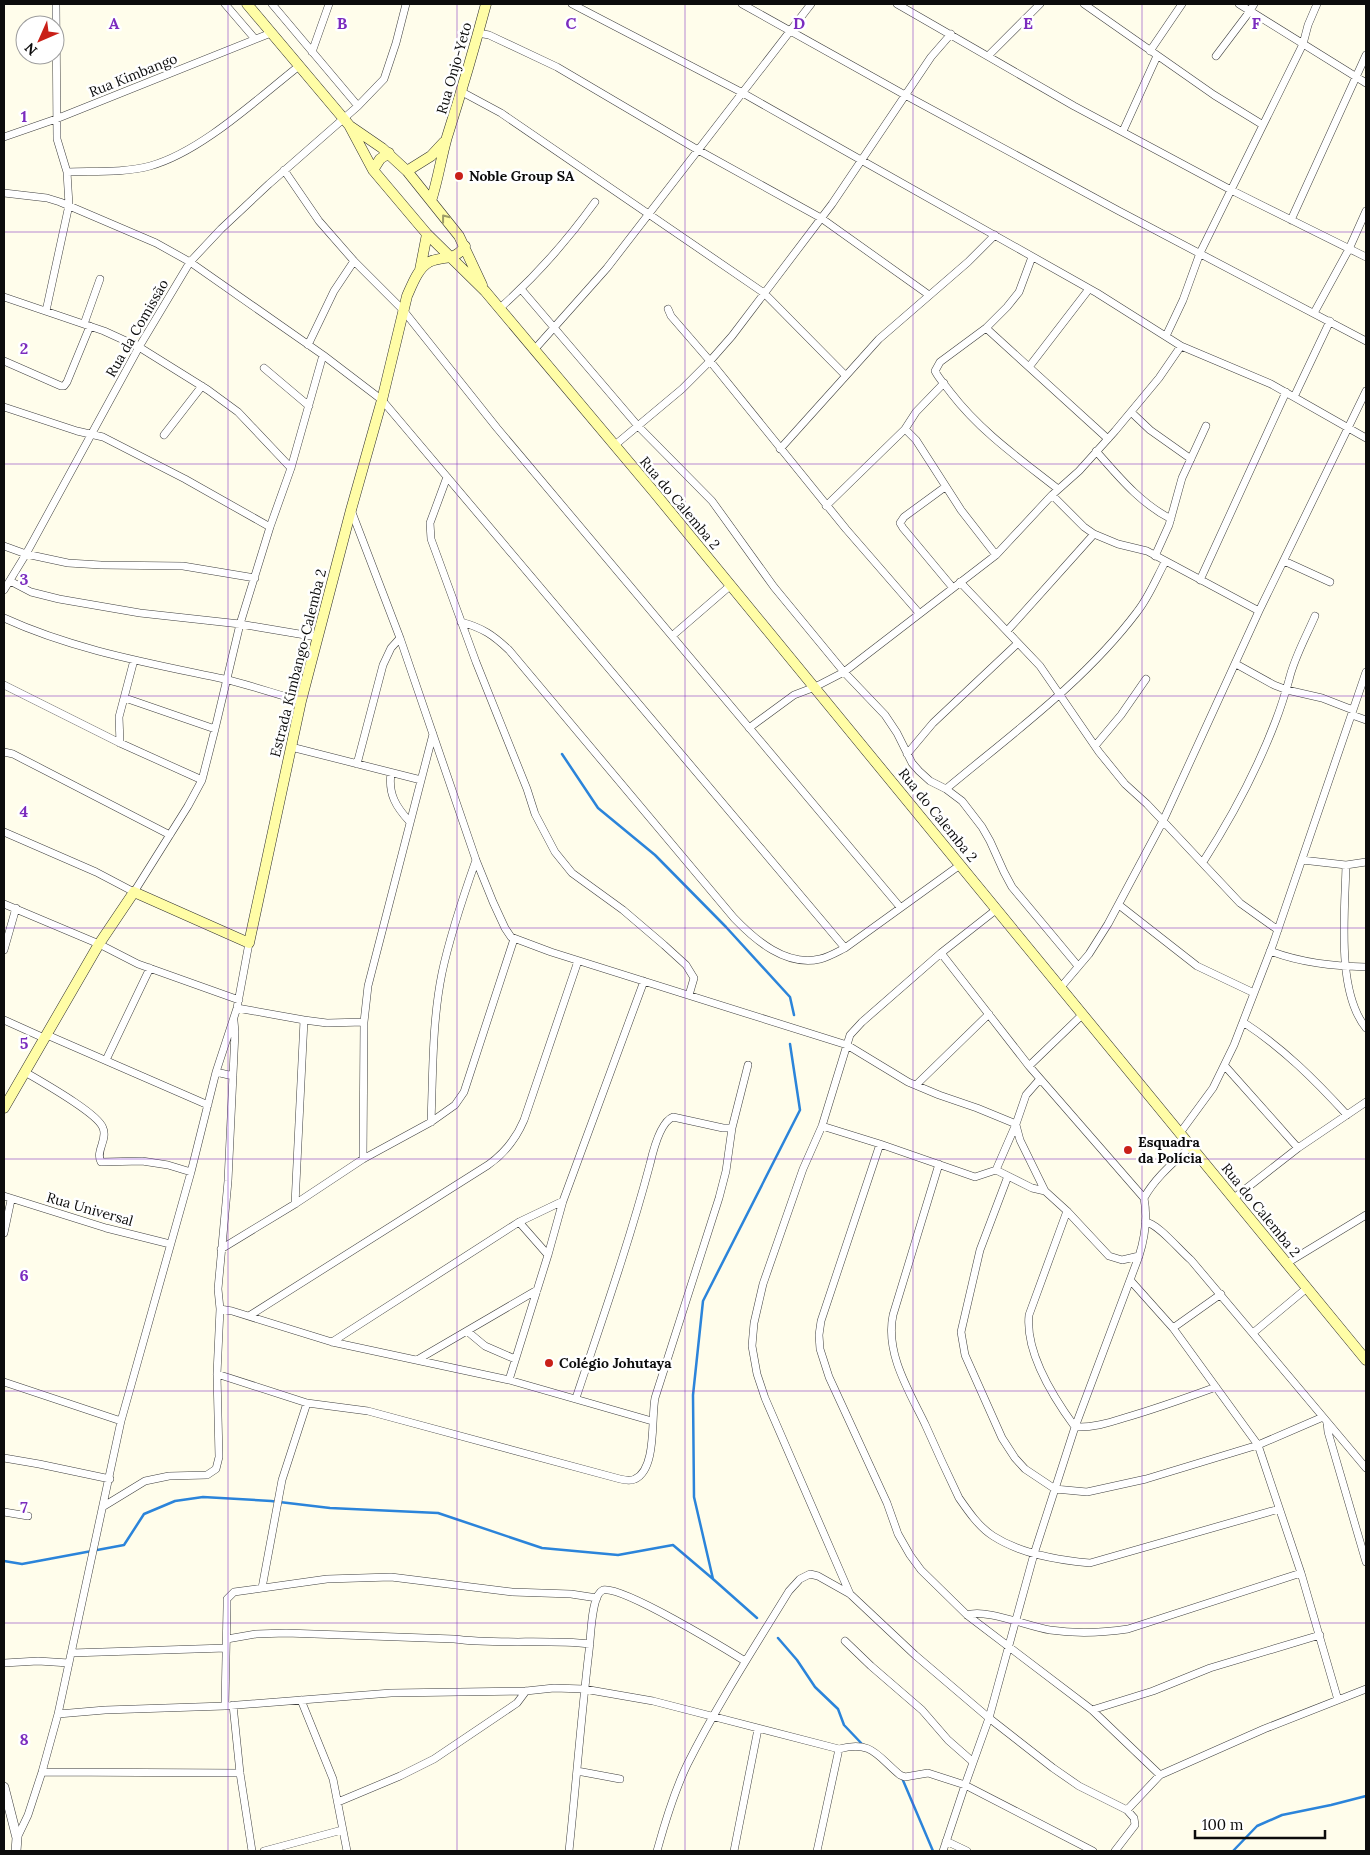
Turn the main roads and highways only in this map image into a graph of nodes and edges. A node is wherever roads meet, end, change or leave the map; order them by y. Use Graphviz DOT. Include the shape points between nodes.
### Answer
graph roads {
  1 [pos="247,4"];
  2 [pos="486,4"];
  3 [pos="346,122"];
  4 [pos="446,140"];
  5 [pos="389,154"];
  6 [pos="373,170"];
  7 [pos="407,171"];
  8 [pos="431,201"];
  9 [pos="427,234"];
  10 [pos="464,246"];
  11 [pos="452,258"];
  12 [pos="420,271"];
  13 [pos="485,291"];
  14 [pos="4,1108"];
  15 [pos="1366,1360"];
  1 -- 3 [label="main road, Rua do Calemba 2"];
  2 -- 4 [label="main road, Rua Onjo-Yeto"];
  3 -- 5 [label="main road, Rua do Calemba 2"];
  3 -- 6 [label="main road, Rua do Calemba 2"];
  4 -- 7 [label="main road" via="431,156"];
  4 -- 8 [label="main road, Rua Onjo-Yeto"];
  5 -- 6 [label="main road" via="380,159"];
  5 -- 7 [label="main road, Rua do Calemba 2"];
  6 -- 9 [label="main road, Rua do Calemba 2"];
  7 -- 8 [label="main road, Rua do Calemba 2"];
  10 -- 8 [label="main road, Rua do Calemba 2, one-way"];
  9 -- 11 [label="main road, Rua do Calemba 2"];
  9 -- 12 [label="main road"];
  10 -- 11 [label="main road"];
  10 -- 13 [label="main road, Rua do Calemba 2"];
  11 -- 12 [label="main road" via="428,262"];
  11 -- 13 [label="main road, Rua do Calemba 2"];
  12 -- 14 [label="main road, Estrada Kimbango-Calemba 2" via="403,310 382,400 317,637 249,943 134,892 99,944"];
  13 -- 15 [label="main road, Rua do Calemba 2" via="731,585"];
}
